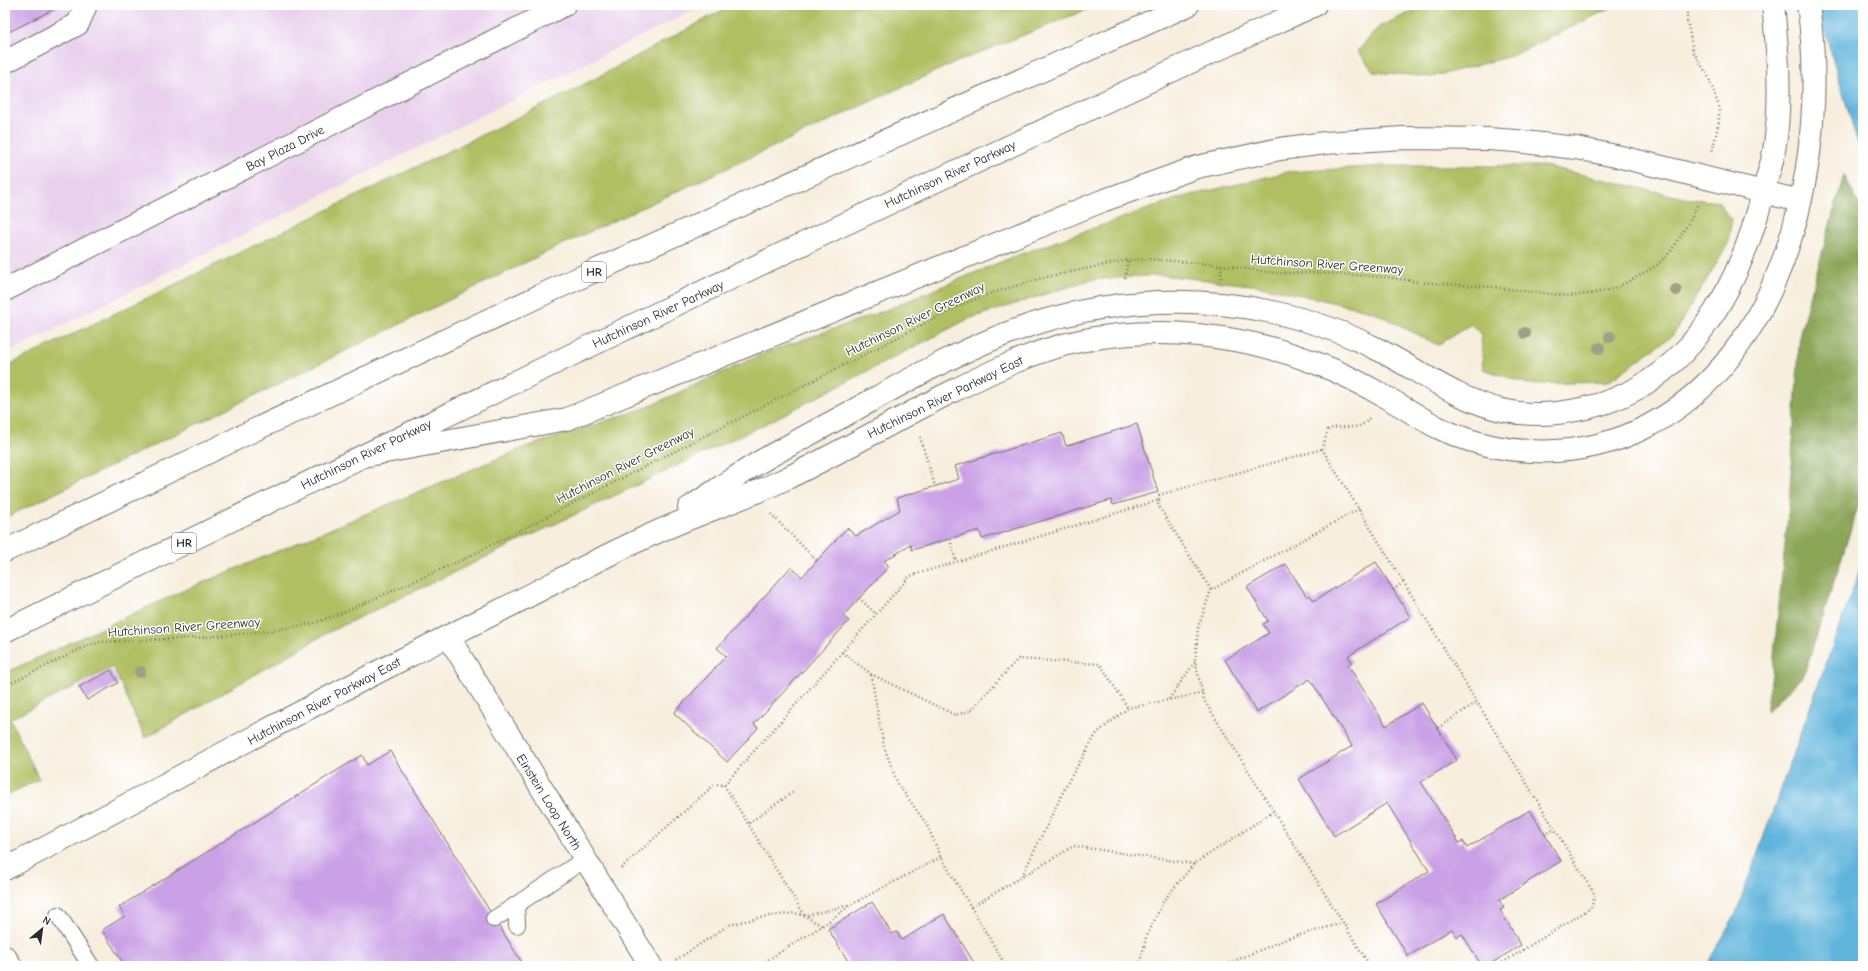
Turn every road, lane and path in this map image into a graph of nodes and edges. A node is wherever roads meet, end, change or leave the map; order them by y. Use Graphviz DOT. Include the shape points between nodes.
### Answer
graph roads {
  1 [pos="86,5"];
  2 [pos="564,5"];
  3 [pos="1188,5"];
  4 [pos="1314,5"];
  5 [pos="1687,5"];
  6 [pos="1773,5"];
  7 [pos="1808,5"];
  8 [pos="5,62"];
  9 [pos="1706,177"];
  10 [pos="1763,192"];
  11 [pos="1800,201"];
  12 [pos="5,290"];
  13 [pos="1382,395"];
  14 [pos="913,412"];
  15 [pos="1322,449"];
  16 [pos="363,456"];
  17 [pos="934,486"];
  18 [pos="751,493"];
  19 [pos="1159,500"];
  20 [pos="1359,509"];
  21 [pos="645,538"];
  22 [pos="950,539"];
  23 [pos="5,551"];
  24 [pos="817,560"];
  25 [pos="956,562"];
  26 [pos="1404,582"];
  27 [pos="1211,590"];
  28 [pos="1393,590"];
  29 [pos="859,598"];
  30 [pos="876,614"];
  31 [pos="5,631"];
  32 [pos="448,636"];
  33 [pos="842,652"];
  34 [pos="1195,662"];
  35 [pos="871,674"];
  36 [pos="5,686"];
  37 [pos="1203,693"];
  38 [pos="1169,699"];
  39 [pos="1477,702"];
  40 [pos="1128,708"];
  41 [pos="1438,728"];
  42 [pos="724,785"];
  43 [pos="794,792"];
  44 [pos="1274,812"];
  45 [pos="749,822"];
  46 [pos="1555,829"];
  47 [pos="1545,836"];
  48 [pos="941,857"];
  49 [pos="585,859"];
  50 [pos="1194,864"];
  51 [pos="5,869"];
  52 [pos="1022,876"];
  53 [pos="601,885"];
  54 [pos="852,904"];
  55 [pos="516,905"];
  56 [pos="970,907"];
  57 [pos="58,915"];
  58 [pos="805,916"];
  59 [pos="494,919"];
  60 [pos="1343,923"];
  61 [pos="517,925"];
  62 [pos="822,926"];
  63 [pos="5,957"];
  64 [pos="674,962"];
  65 [pos="11,966"];
  66 [pos="91,966"];
  67 [pos="651,966"];
  68 [pos="758,966"];
  69 [pos="1006,966"];
  70 [pos="1139,966"];
  71 [pos="1222,966"];
  72 [pos="1369,966"];
  73 [pos="1497,966"];
  1 -- 8 [label="main road" via="78,24"];
  2 -- 12 [label="main road, Bay Plaza Drive"];
  3 -- 23 [label="main road, HR" via="557,288"];
  4 -- 16 [label="main road, Hutchinson River Parkway / HR" via="989,156"];
  5 -- 9 [label="path, Hutchinson River Greenway" via="1693,51 1709,78 1719,107 1719,122"];
  6 -- 10 [label="main road, Hutchinson River Parkway East" via="1778,61 1777,124 1774,153"];
  7 -- 11 [label="main road, Hutchinson River Parkway East" via="1814,100 1808,158"];
  9 -- 10 [label="main road"];
  9 -- 16 [label="main road" via="1576,148 1488,138 1358,140 1241,156 1197,167 1102,201 567,419"];
  9 -- 36 [label="path, Hutchinson River Greenway" via="1702,194 1690,221 1671,251 1656,266 1624,284 1588,294 1568,296 1371,276 1274,273 1221,265 1149,259 1128,260 1076,270 1020,284 963,304 930,320 462,560 342,614 311,624 269,631 196,638 101,642 89,645"];
  10 -- 11 [label="main road"];
  10 -- 21 [label="main road, Hutchinson River Parkway East" via="1749,241 1737,269 1697,338 1669,368 1652,380 1636,390 1595,407 1537,414 1506,411 1485,405 1449,390 1375,348 1326,328 1274,313 1193,302 1110,306 1084,310 1029,325 956,354 761,461"];
  11 -- 13 [label="main road, Hutchinson River Parkway East" via="1790,239 1773,284 1762,308 1735,350 1688,400 1670,414 1629,435 1586,448 1536,452 1509,449 1483,444 1448,431"];
  13 -- 14 [label="main road, Hutchinson River Parkway East" via="1315,363 1259,346 1198,336 1138,334 1100,338 1050,349 993,371"];
  13 -- 15 [label="path" via="1367,422 1360,426 1334,427 1328,430"];
  14 -- 17 [label="path"];
  14 -- 18 [label="main road, Hutchinson River Parkway East" via="779,482"];
  15 -- 19 [label="path" via="1159,495"];
  15 -- 20 [label="path"];
  16 -- 31 [label="main road, Hutchinson River Parkway / HR"];
  18 -- 21 [label="main road, Hutchinson River Parkway East"];
  18 -- 24 [label="path"];
  19 -- 25 [label="path"];
  19 -- 27 [label="path" via="1158,506"];
  20 -- 26 [label="path"];
  20 -- 27 [label="path"];
  21 -- 32 [label="main road, Hutchinson River Parkway East"];
  22 -- 25 [label="path"];
  25 -- 30 [label="path" via="910,576"];
  26 -- 28 [label="path"];
  26 -- 39 [label="path"];
  27 -- 34 [label="path" via="1198,628"];
  29 -- 30 [label="path"];
  30 -- 33 [label="path"];
  32 -- 49 [label="main road, Einstein Loop North"];
  32 -- 51 [label="main road, Hutchinson River Parkway East"];
  33 -- 35 [label="path"];
  33 -- 42 [label="path"];
  34 -- 37 [label="path"];
  34 -- 38 [label="path"];
  35 -- 40 [label="path" via="955,715 970,711 1018,659 1100,664"];
  35 -- 48 [label="path" via="884,747 898,784 927,825"];
  37 -- 38 [label="path"];
  37 -- 44 [label="path" via="1204,700"];
  38 -- 40 [label="path"];
  39 -- 41 [label="path"];
  39 -- 46 [label="path"];
  40 -- 52 [label="path" via="1097,732 1069,780"];
  42 -- 45 [label="path"];
  42 -- 53 [label="path" via="715,784"];
  43 -- 45 [label="path"];
  44 -- 50 [label="path"];
  44 -- 60 [label="path"];
  45 -- 58 [label="path"];
  46 -- 47 [label="path"];
  46 -- 73 [label="path" via="1596,895 1590,908"];
  48 -- 54 [label="path"];
  48 -- 56 [label="path"];
  49 -- 53 [label="main road, Einstein Loop North"];
  49 -- 55 [label="lane"];
  50 -- 52 [label="path" via="1074,846"];
  50 -- 70 [label="path" via="1164,900 1146,938"];
  52 -- 56 [label="path"];
  53 -- 67 [label="main road, Einstein Loop North"];
  54 -- 58 [label="path"];
  54 -- 62 [label="path"];
  55 -- 59 [label="lane"];
  55 -- 61 [label="lane"];
  56 -- 69 [label="path"];
  57 -- 66 [label="lane"];
  58 -- 62 [label="path"];
  58 -- 64 [label="path" via="795,913 729,925"];
  60 -- 71 [label="path" via="1289,938"];
  60 -- 72 [label="path"];
  62 -- 68 [label="path"];
  63 -- 65 [label="main road"];
}
